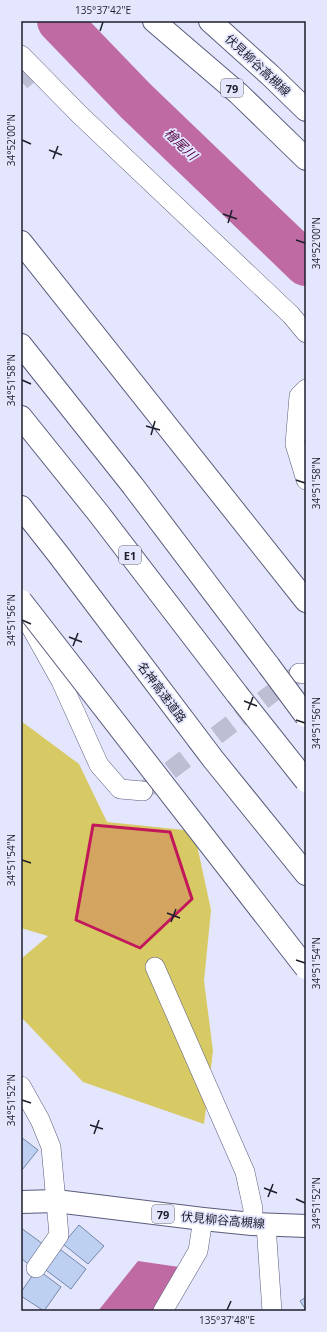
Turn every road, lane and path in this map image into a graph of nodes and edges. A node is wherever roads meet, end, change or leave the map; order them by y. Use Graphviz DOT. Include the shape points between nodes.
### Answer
graph roads {
  1 [pos="154,21"];
  2 [pos="210,21"];
  3 [pos="21,55"];
  4 [pos="306,110"];
  5 [pos="306,159"];
  6 [pos="21,242"];
  7 [pos="306,333"];
  8 [pos="21,344"];
  9 [pos="306,389"];
  10 [pos="21,417"];
  11 [pos="306,480"];
  12 [pos="21,507"];
  13 [pos="21,601"];
  14 [pos="306,601"];
  15 [pos="21,610"];
  16 [pos="306,716"];
  17 [pos="306,781"];
  18 [pos="143,791"];
  19 [pos="306,874"];
  20 [pos="154,967"];
  21 [pos="306,968"];
  22 [pos="21,1086"];
  23 [pos="56,1201"];
  24 [pos="21,1202"];
  25 [pos="203,1219"];
  26 [pos="259,1224"];
  27 [pos="306,1226"];
  28 [pos="36,1268"];
  29 [pos="163,1311"];
  30 [pos="272,1311"];
  1 -- 5 [label="main road, 79" via="239,94"];
  2 -- 4 [label="main road, 伏見柳谷高槻線"];
  3 -- 7 [label="street" via="80,115 291,315"];
  6 -- 14 [label="main road"];
  8 -- 16 [label="main road, bridge" via="133,486"];
  9 -- 11 [label="street" via="299,396 295,444"];
  10 -- 17 [label="main road, E1, bridge"];
  12 -- 19 [label="main road, 名神高速道路" via="213,759"];
  13 -- 21 [label="main road, bridge"];
  15 -- 18 [label="street" via="61,680 99,765 120,789"];
  20 -- 26 [label="street" via="245,1172"];
  22 -- 23 [label="street" via="40,1120 51,1147"];
  23 -- 24 [label="main road, 伏見柳谷高槻線 / 79"];
  23 -- 25 [label="main road, 伏見柳谷高槻線 / 79"];
  23 -- 28 [label="street" via="59,1235"];
  25 -- 26 [label="main road, 伏見柳谷高槻線 / 79"];
  25 -- 29 [label="street" via="198,1251"];
  26 -- 27 [label="main road, 伏見柳谷高槻線 / 79"];
  26 -- 30 [label="street"];
}
